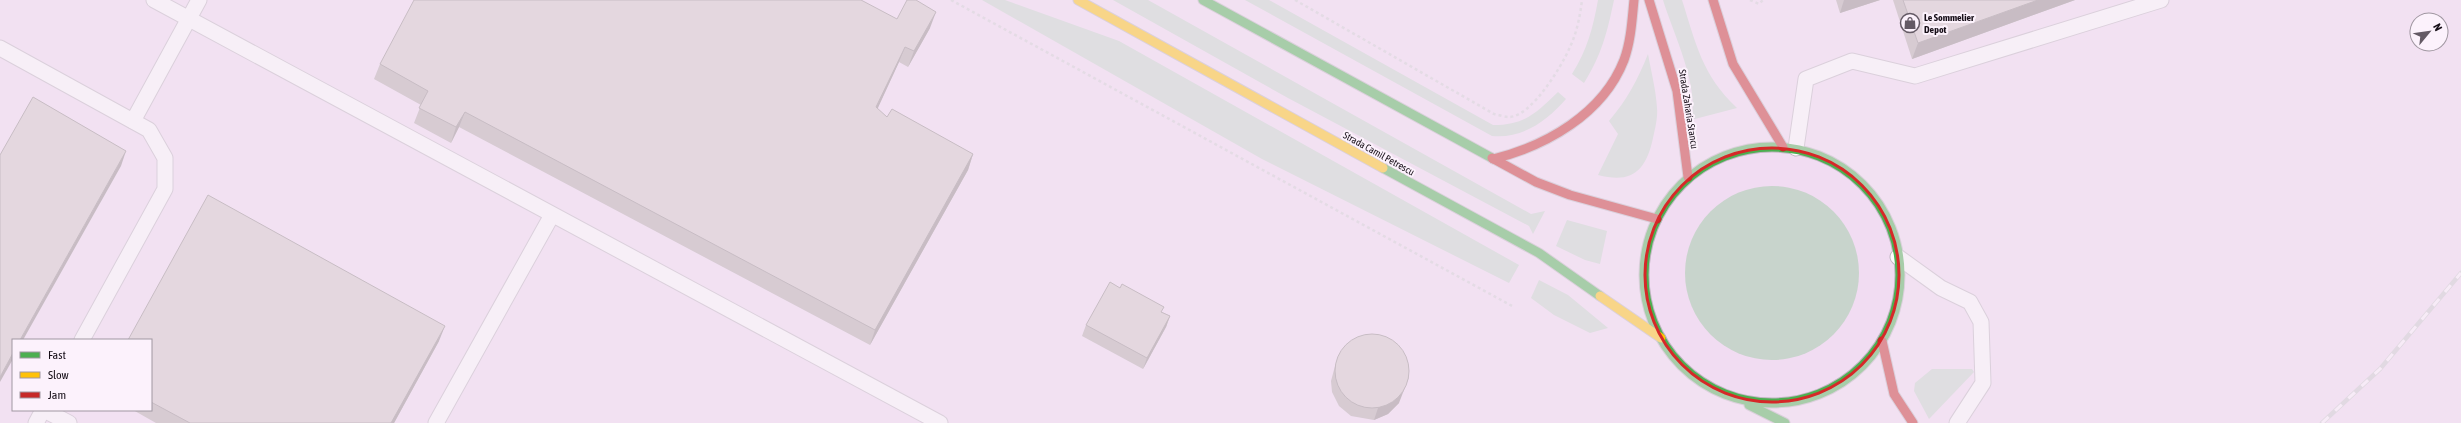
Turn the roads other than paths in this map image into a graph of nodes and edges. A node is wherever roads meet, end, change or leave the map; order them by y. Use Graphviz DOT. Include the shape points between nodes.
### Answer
graph roads {
  1 [pos="154,0"];
  2 [pos="199,0"];
  3 [pos="1078,0"];
  4 [pos="1203,0"];
  5 [pos="1634,0"];
  6 [pos="1649,0"];
  7 [pos="1713,0"];
  8 [pos="2162,0"];
  9 [pos="188,20"];
  10 [pos="0,48"];
  11 [pos="133,121"];
  12 [pos="1789,148"];
  13 [pos="1493,159"];
  14 [pos="1688,177"];
  15 [pos="552,215"];
  16 [pos="1657,219"];
  17 [pos="1898,257"];
  18 [pos="1661,338"];
  19 [pos="83,339"];
  20 [pos="1882,341"];
  21 [pos="1734,397"];
  22 [pos="42,411"];
  23 [pos="45,411"];
  24 [pos="36,423"];
  25 [pos="69,423"];
  26 [pos="436,423"];
  27 [pos="940,423"];
  28 [pos="1785,423"];
  29 [pos="1913,423"];
  30 [pos="1958,423"];
  1 -- 9 [label="lane"];
  2 -- 9 [label="lane"];
  3 -- 18 [label="main road, Strada Camil Petrescu" via="1539,253"];
  4 -- 13 [label="main road"];
  5 -- 13 [label="main road" via="1630,37 1624,61 1612,84 1588,111 1558,133 1513,154"];
  6 -- 14 [label="main road, Strada Zaharia Stancu" via="1668,54 1677,91"];
  7 -- 12 [label="main road" via="1733,64"];
  8 -- 12 [label="lane" via="1915,76 1852,61 1806,79"];
  9 -- 11 [label="lane"];
  9 -- 15 [label="lane"];
  10 -- 11 [label="lane"];
  11 -- 19 [label="lane" via="149,130 165,158 166,189"];
  12 -- 14 [label="main road" via="1756,148 1731,154 1708,163"];
  12 -- 17 [label="main road" via="1835,164 1858,181 1877,203 1891,228"];
  13 -- 16 [label="main road" via="1536,182 1570,195"];
  14 -- 16 [label="main road" via="1670,197"];
  15 -- 26 [label="lane"];
  15 -- 27 [label="lane"];
  16 -- 18 [label="main road" via="1648,242 1644,266 1651,315"];
  17 -- 20 [label="main road" via="1899,286 1894,315"];
  17 -- 30 [label="lane" via="1942,288 1970,302 1981,322 1983,383"];
  18 -- 21 [label="main road" via="1675,358 1692,374 1712,388"];
  20 -- 21 [label="main road" via="1867,361 1849,377 1829,390 1806,399 1782,403 1757,402"];
  20 -- 29 [label="main road" via="1894,394"];
  21 -- 28 [label="main road"];
  22 -- 24 [label="lane"];
  23 -- 25 [label="lane"];
}
